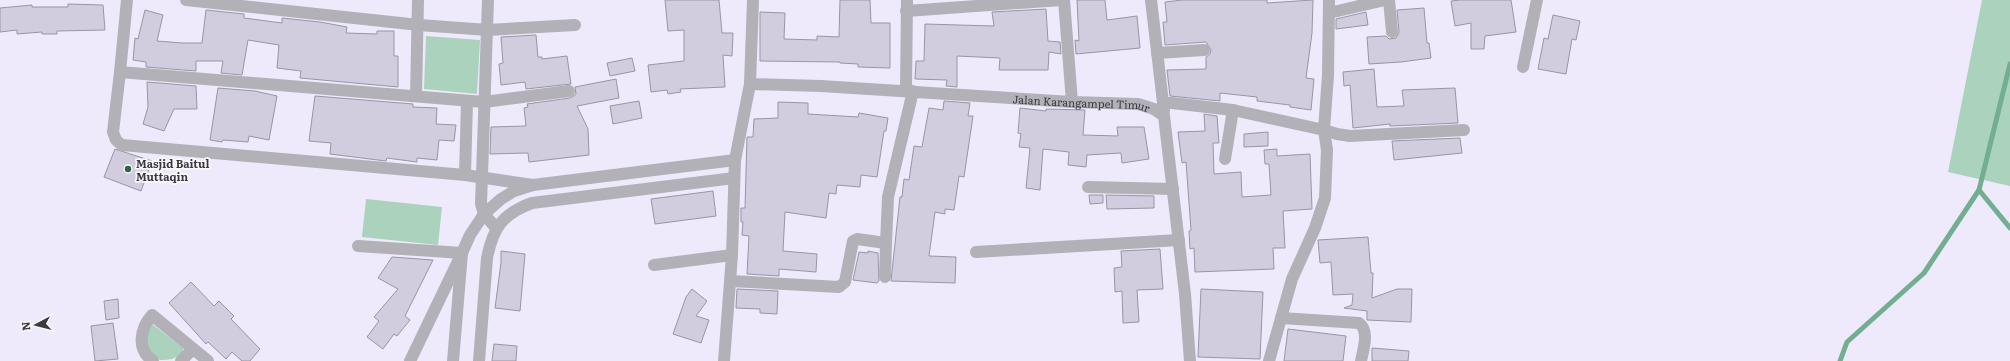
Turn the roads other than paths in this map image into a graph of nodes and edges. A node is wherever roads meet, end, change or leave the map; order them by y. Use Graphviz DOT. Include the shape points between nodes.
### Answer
graph roads {
  1 [pos="127,0"];
  2 [pos="186,0"];
  3 [pos="418,0"];
  4 [pos="488,0"];
  5 [pos="753,0"];
  6 [pos="1063,0"];
  7 [pos="1151,0"];
  8 [pos="1329,0"];
  9 [pos="1385,0"];
  10 [pos="1389,0"];
  11 [pos="1538,0"];
  12 [pos="229,2"];
  13 [pos="907,5"];
  14 [pos="1329,13"];
  15 [pos="418,25"];
  16 [pos="575,25"];
  17 [pos="488,30"];
  18 [pos="1392,32"];
  19 [pos="1204,50"];
  20 [pos="1157,53"];
  21 [pos="1523,67"];
  22 [pos="120,72"];
  23 [pos="750,84"];
  24 [pos="910,91"];
  25 [pos="569,92"];
  26 [pos="416,96"];
  27 [pos="467,100"];
  28 [pos="484,102"];
  29 [pos="1072,102"];
  30 [pos="1163,103"];
  31 [pos="1233,110"];
  32 [pos="1164,116"];
  33 [pos="1324,130"];
  34 [pos="1464,130"];
  35 [pos="1225,159"];
  36 [pos="735,160"];
  37 [pos="465,175"];
  38 [pos="482,176"];
  39 [pos="734,178"];
  40 [pos="533,185"];
  41 [pos="1088,187"];
  42 [pos="1172,189"];
  43 [pos="484,214"];
  44 [pos="496,228"];
  45 [pos="1179,240"];
  46 [pos="886,243"];
  47 [pos="358,246"];
  48 [pos="976,252"];
  49 [pos="462,253"];
  50 [pos="732,255"];
  51 [pos="654,265"];
  52 [pos="885,277"];
  53 [pos="731,281"];
  54 [pos="1281,318"];
  55 [pos="193,349"];
  56 [pos="153,361"];
  57 [pos="181,361"];
  58 [pos="208,361"];
  59 [pos="410,361"];
  60 [pos="453,361"];
  61 [pos="478,361"];
  62 [pos="724,361"];
  63 [pos="1190,361"];
  64 [pos="1269,361"];
  65 [pos="1360,361"];
  1 -- 22 [label="street"];
  2 -- 12 [label="street"];
  3 -- 15 [label="street"];
  4 -- 17 [label="street"];
  5 -- 23 [label="street"];
  6 -- 13 [label="street"];
  6 -- 29 [label="street"];
  7 -- 20 [label="street"];
  8 -- 14 [label="street"];
  9 -- 14 [label="street"];
  10 -- 18 [label="street"];
  11 -- 21 [label="street"];
  12 -- 15 [label="street"];
  13 -- 24 [label="street"];
  14 -- 33 [label="street"];
  15 -- 17 [label="street"];
  15 -- 26 [label="street"];
  16 -- 17 [label="street"];
  17 -- 28 [label="street"];
  19 -- 20 [label="street"];
  20 -- 30 [label="street"];
  22 -- 26 [label="street"];
  22 -- 37 [label="street" via="113,132 116,140 122,145"];
  23 -- 24 [label="street, Jalan Karangampel Timur"];
  23 -- 36 [label="street"];
  24 -- 29 [label="street, Jalan Karangampel Timur"];
  24 -- 46 [label="street" via="888,197"];
  25 -- 28 [label="street"];
  26 -- 27 [label="street"];
  27 -- 28 [label="street"];
  27 -- 37 [label="street"];
  28 -- 38 [label="street"];
  29 -- 32 [label="street, Jalan Karangampel Timur" via="1138,104 1154,109"];
  30 -- 31 [label="street"];
  30 -- 32 [label="street"];
  31 -- 33 [label="street"];
  31 -- 35 [label="street"];
  32 -- 42 [label="street, Jalan Karangampel Timur"];
  33 -- 34 [label="street" via="1350,136"];
  33 -- 54 [label="street" via="1327,150 1325,198 1315,228 1292,279"];
  36 -- 39 [label="street"];
  36 -- 40 [label="street"];
  37 -- 38 [label="street"];
  38 -- 40 [label="street"];
  38 -- 43 [label="street" via="481,204"];
  39 -- 44 [label="street" via="532,203 511,213"];
  39 -- 50 [label="street"];
  40 -- 43 [label="street" via="500,199"];
  41 -- 42 [label="street"];
  42 -- 45 [label="street, Jalan Karangampel Timur"];
  43 -- 44 [label="street"];
  43 -- 49 [label="street" via="473,229"];
  44 -- 61 [label="street" via="487,258"];
  45 -- 48 [label="street"];
  45 -- 63 [label="street, Jalan Karangampel Timur"];
  46 -- 52 [label="street"];
  46 -- 53 [label="street" via="858,239 853,241 845,282 839,287"];
  47 -- 49 [label="street"];
  49 -- 59 [label="street"];
  49 -- 60 [label="street"];
  50 -- 51 [label="street"];
  50 -- 53 [label="street"];
  53 -- 62 [label="street"];
  54 -- 64 [label="street"];
  54 -- 65 [label="street" via="1359,323 1365,331"];
  55 -- 56 [label="street" via="152,315 142,330 142,343 147,357"];
  55 -- 57 [label="street"];
  55 -- 58 [label="street"];
}
